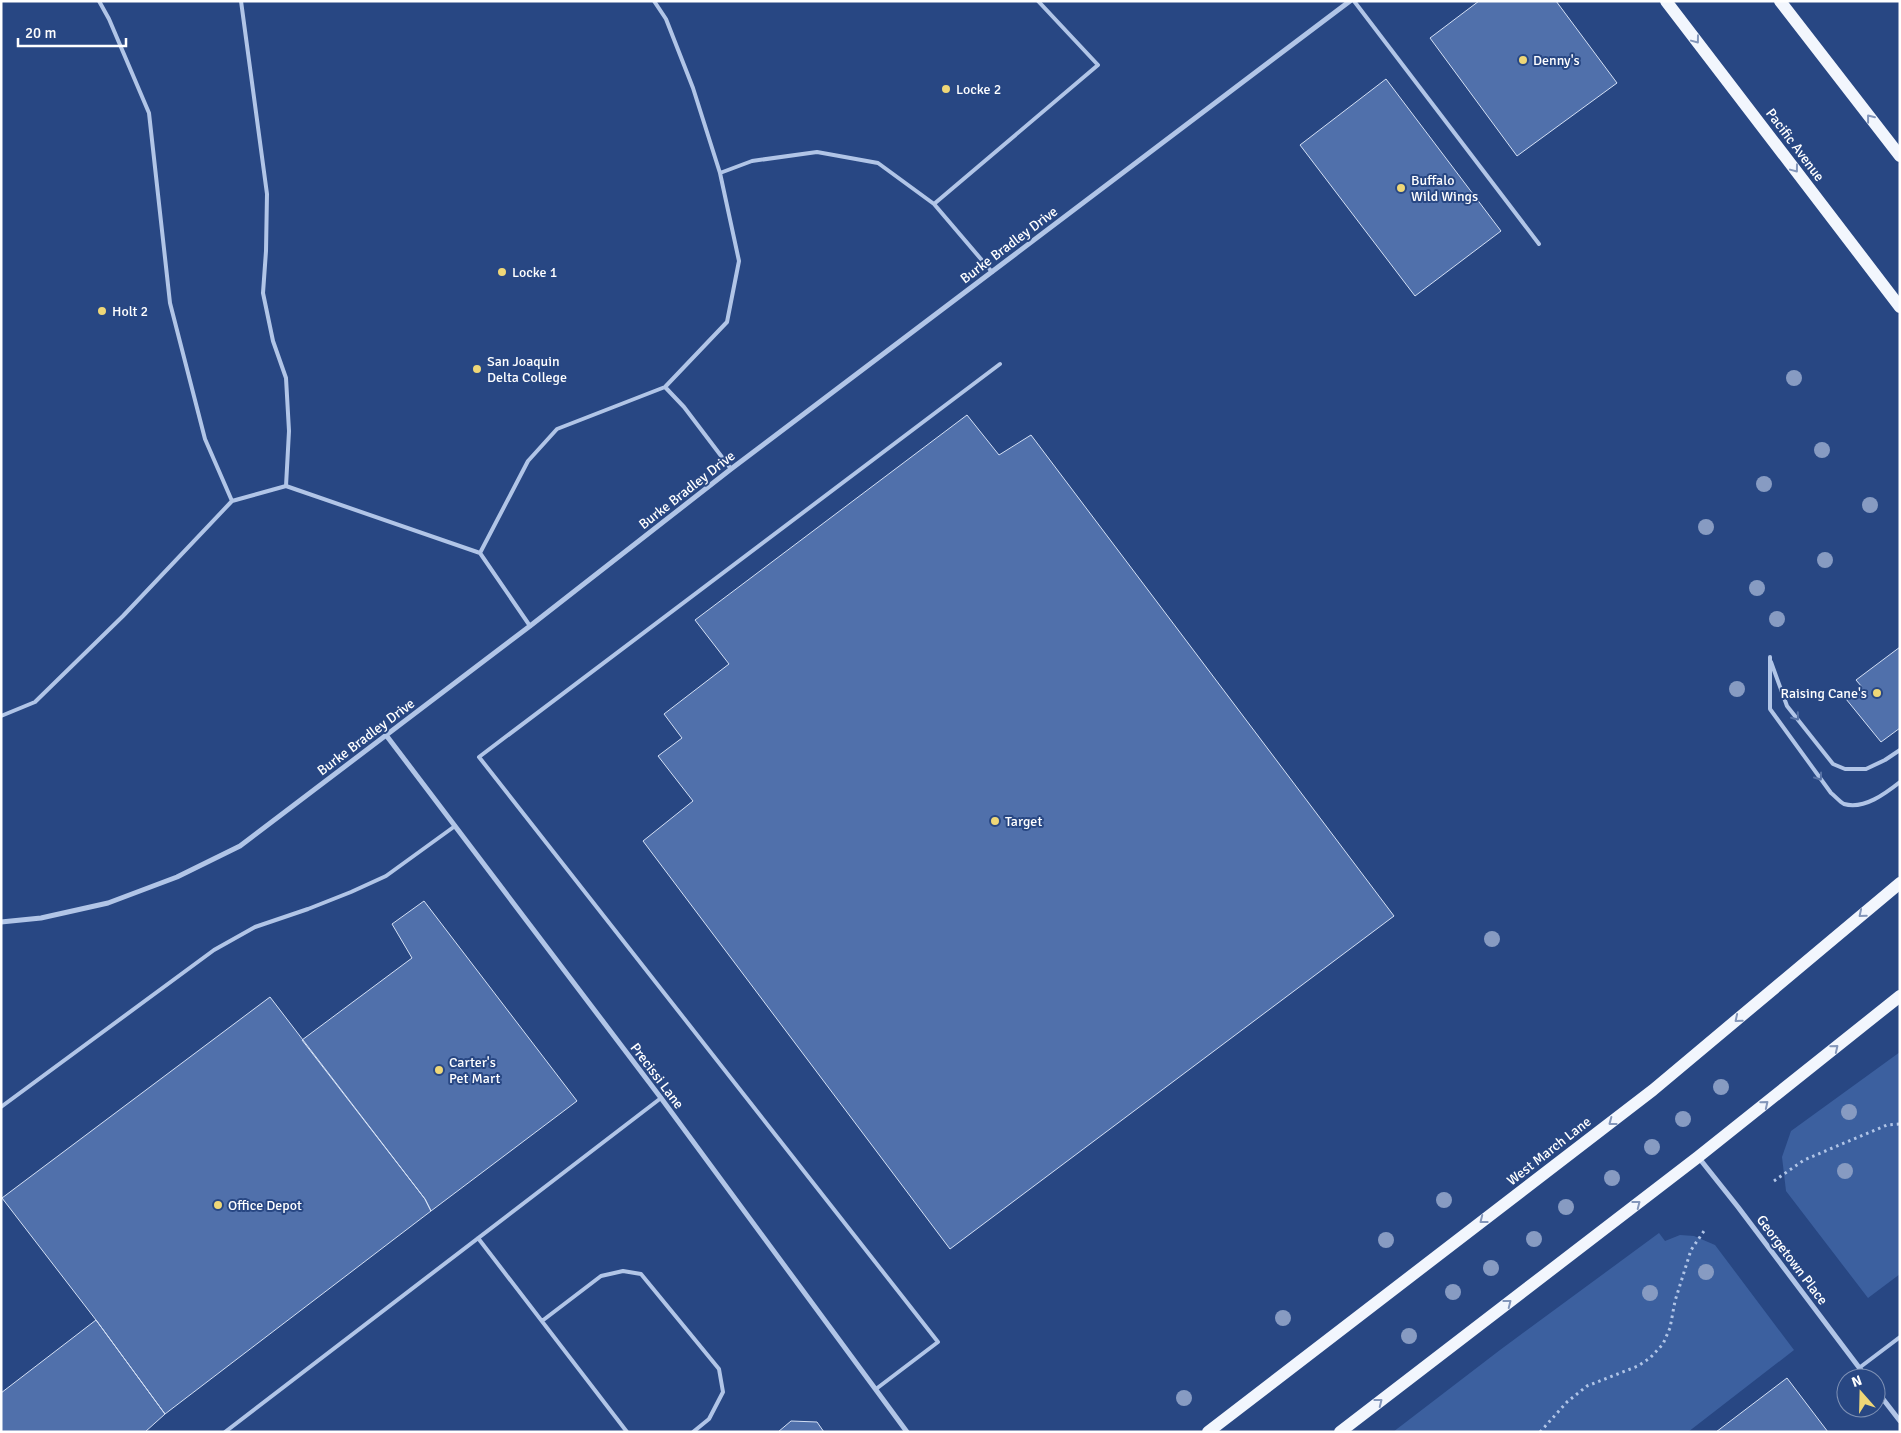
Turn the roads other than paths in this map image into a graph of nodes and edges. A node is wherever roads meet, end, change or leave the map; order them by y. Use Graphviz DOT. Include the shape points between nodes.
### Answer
graph roads {
  1 [pos="99,1"];
  2 [pos="241,1"];
  3 [pos="654,1"];
  4 [pos="1038,1"];
  5 [pos="1350,1"];
  6 [pos="1354,1"];
  7 [pos="1666,1"];
  8 [pos="1780,1"];
  9 [pos="1900,156"];
  10 [pos="720,173"];
  11 [pos="934,204"];
  12 [pos="1539,244"];
  13 [pos="992,272"];
  14 [pos="1900,307"];
  15 [pos="1000,364"];
  16 [pos="665,387"];
  17 [pos="731,469"];
  18 [pos="286,486"];
  19 [pos="232,501"];
  20 [pos="480,553"];
  21 [pos="530,626"];
  22 [pos="1,716"];
  23 [pos="386,735"];
  24 [pos="1900,750"];
  25 [pos="1900,782"];
  26 [pos="455,826"];
  27 [pos="1900,883"];
  28 [pos="1,922"];
  29 [pos="1900,996"];
  30 [pos="661,1098"];
  31 [pos="1,1107"];
  32 [pos="1698,1157"];
  33 [pos="478,1238"];
  34 [pos="542,1321"];
  35 [pos="1900,1337"];
  36 [pos="1859,1368"];
  37 [pos="876,1389"];
  38 [pos="1886,1403"];
  39 [pos="1900,1421"];
  40 [pos="225,1432"];
  41 [pos="627,1432"];
  42 [pos="693,1432"];
  43 [pos="907,1432"];
  44 [pos="1208,1432"];
  45 [pos="1340,1432"];
  1 -- 19 [label="lane" via="148,113 170,303 205,439"];
  2 -- 18 [label="lane" via="266,194 263,293 273,342 286,378 289,431"];
  3 -- 10 [label="lane" via="666,19 693,88"];
  4 -- 11 [label="lane" via="1098,65"];
  5 -- 13 [label="street, Burke Bradley Drive"];
  6 -- 12 [label="lane"];
  7 -- 14 [label="main road, Pacific Avenue, one-way"];
  9 -- 8 [label="main road, one-way"];
  10 -- 11 [label="lane" via="752,161 817,152 878,163"];
  10 -- 16 [label="lane" via="739,261 727,322"];
  11 -- 13 [label="lane"];
  13 -- 17 [label="street, Burke Bradley Drive"];
  15 -- 37 [label="lane" via="479,757 938,1342"];
  16 -- 17 [label="lane"];
  16 -- 20 [label="lane" via="557,429 528,461"];
  17 -- 21 [label="street, Burke Bradley Drive"];
  18 -- 19 [label="lane"];
  18 -- 20 [label="lane"];
  19 -- 22 [label="lane" via="123,616 35,702"];
  20 -- 21 [label="lane"];
  21 -- 23 [label="street, Burke Bradley Drive"];
  23 -- 26 [label="street, Precissi Lane"];
  23 -- 28 [label="street, Burke Bradley Drive" via="240,846 177,878 108,903 41,918"];
  24 -- 25 [label="lane" via="1866,769 1845,769 1833,764 1787,706 1770,657 1770,709 1831,794 1844,804 1861,804 1884,795"];
  26 -- 30 [label="street, Precissi Lane"];
  26 -- 31 [label="lane" via="386,876 255,927 214,950"];
  27 -- 44 [label="main road, West March Lane, one-way" via="1654,1090"];
  32 -- 29 [label="main road, one-way"];
  30 -- 33 [label="lane"];
  30 -- 37 [label="street, Precissi Lane"];
  32 -- 36 [label="street, Georgetown Place"];
  45 -- 32 [label="main road, one-way"];
  33 -- 34 [label="lane"];
  33 -- 40 [label="lane"];
  34 -- 41 [label="lane"];
  34 -- 42 [label="lane" via="601,1276 622,1271 641,1274 719,1369 723,1392 709,1419"];
  35 -- 36 [label="lane"];
  37 -- 43 [label="street, Precissi Lane"];
  38 -- 39 [label="street"];
}
